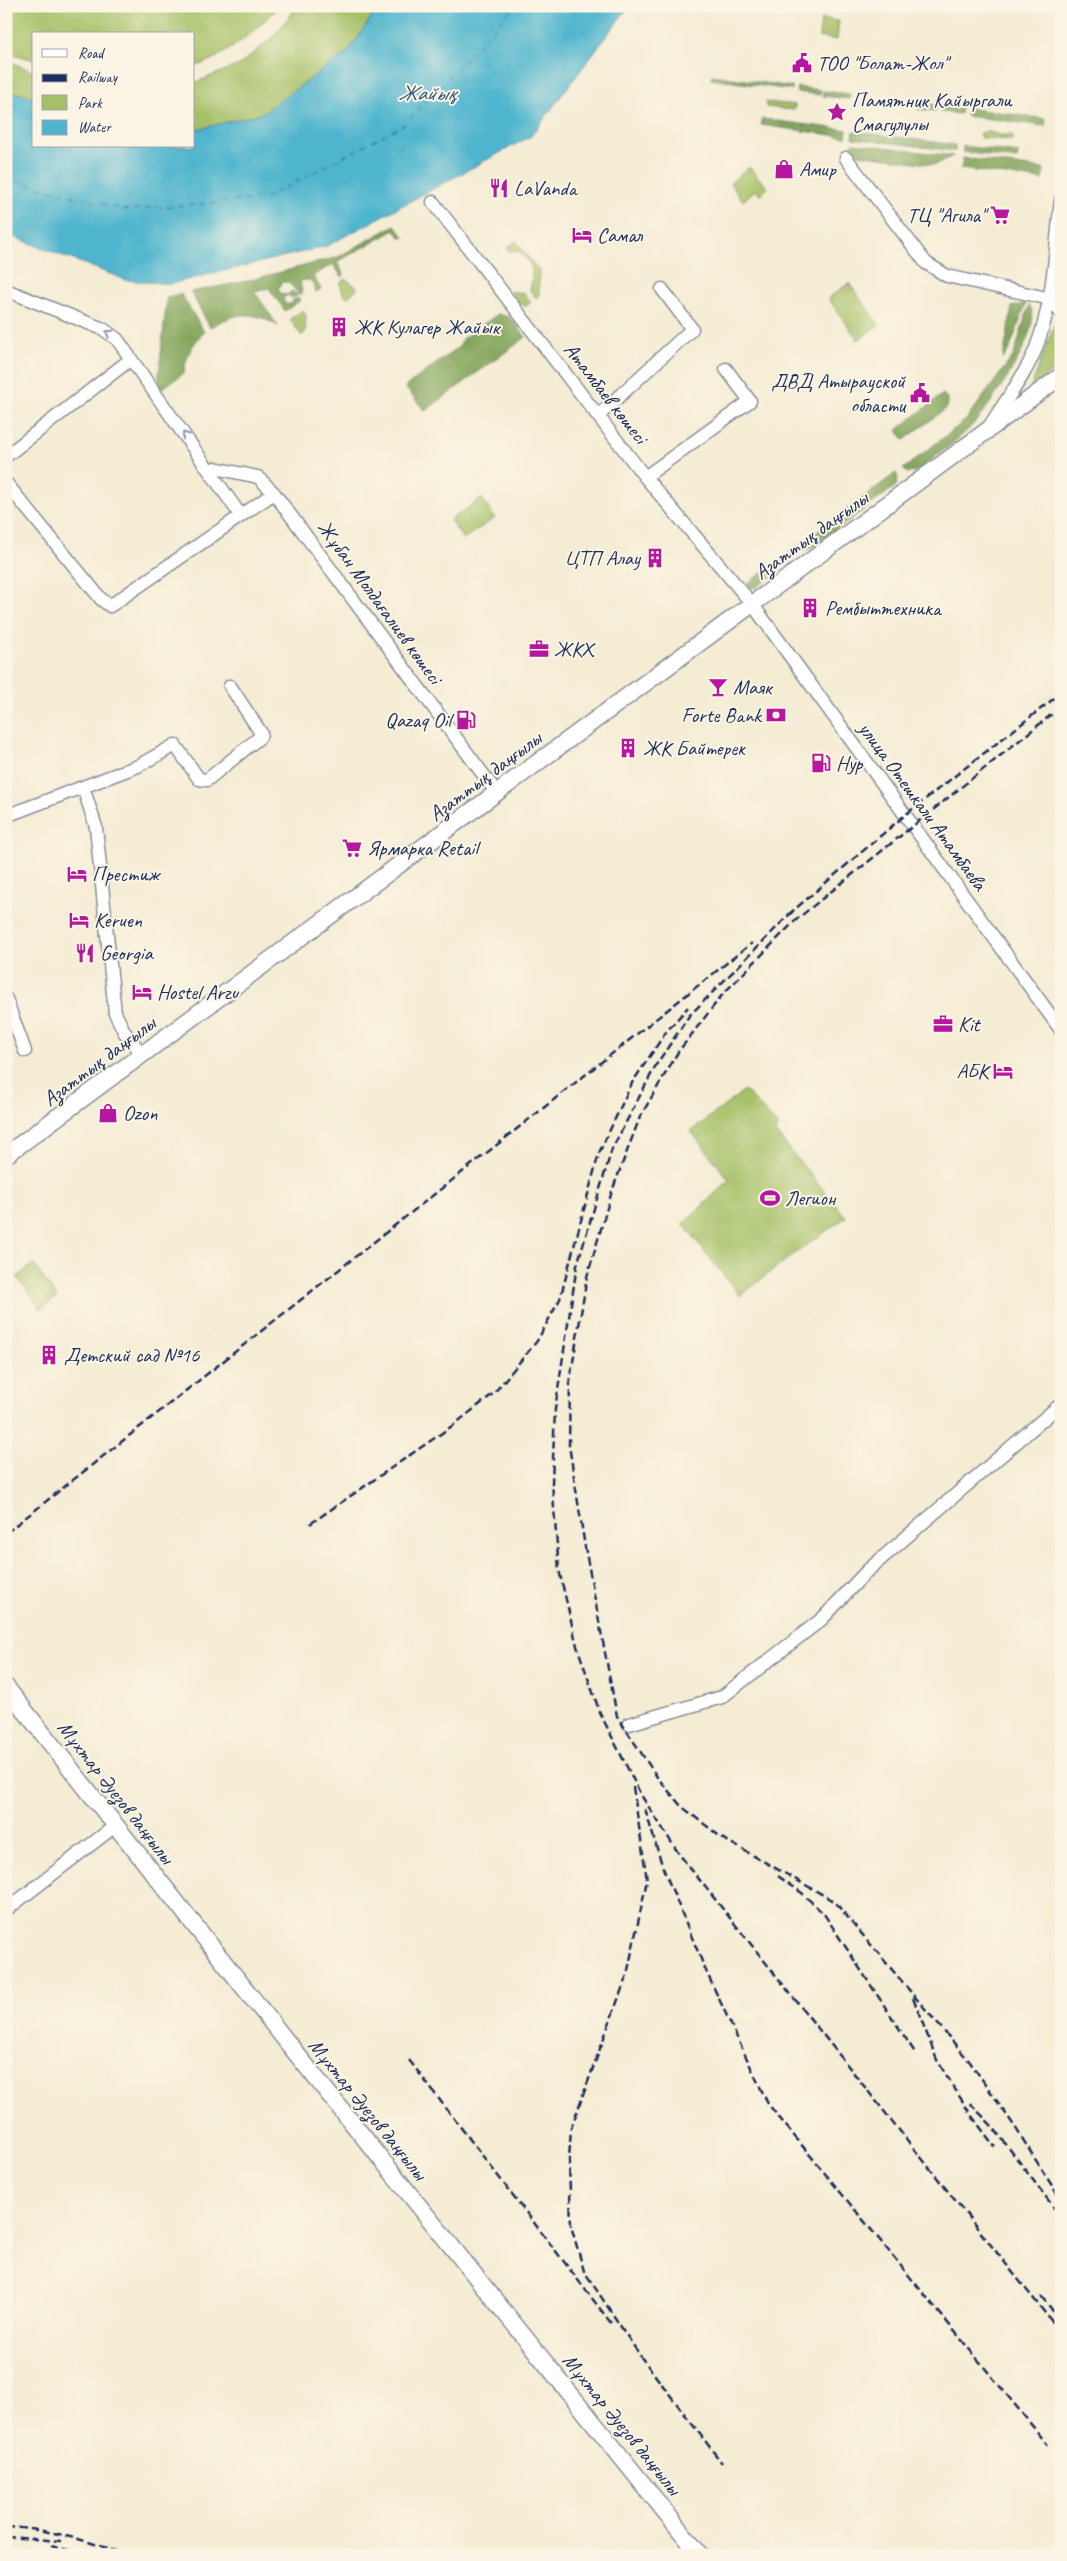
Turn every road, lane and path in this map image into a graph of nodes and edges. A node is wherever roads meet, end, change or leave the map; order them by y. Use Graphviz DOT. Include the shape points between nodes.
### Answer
graph roads {
  1 [pos="846,158"];
  2 [pos="1061,200"];
  3 [pos="433,202"];
  4 [pos="662,289"];
  5 [pos="6,290"];
  6 [pos="1051,299"];
  7 [pos="1061,313"];
  8 [pos="131,358"];
  9 [pos="726,368"];
  10 [pos="1061,376"];
  11 [pos="598,416"];
  12 [pos="988,429"];
  13 [pos="6,456"];
  14 [pos="210,470"];
  15 [pos="645,477"];
  16 [pos="6,483"];
  17 [pos="274,493"];
  18 [pos="241,516"];
  19 [pos="753,604"];
  20 [pos="230,686"];
  21 [pos="83,788"];
  22 [pos="497,793"];
  23 [pos="6,816"];
  24 [pos="6,999"];
  25 [pos="1061,1030"];
  26 [pos="25,1051"];
  27 [pos="143,1055"];
  28 [pos="6,1155"];
  29 [pos="1061,1404"];
  30 [pos="6,1687"];
  31 [pos="629,1724"];
  32 [pos="116,1826"];
  33 [pos="6,1910"];
  34 [pos="700,2555"];
  1 -- 6 [label="street" via="926,263 947,276"];
  2 -- 6 [label="street"];
  3 -- 11 [label="street, Атамбаев көшесі"];
  4 -- 11 [label="street" via="692,329"];
  8 -- 5 [label="street, one-way" via="111,333"];
  6 -- 7 [label="street"];
  6 -- 12 [label="street" via="1036,348"];
  8 -- 13 [label="street"];
  14 -- 8 [label="street, one-way"];
  9 -- 15 [label="street" via="750,401"];
  10 -- 12 [label="main road, Азаттық даңғылы"];
  11 -- 15 [label="street, Атамбаев көшесі"];
  12 -- 19 [label="main road, Азаттық даңғылы"];
  14 -- 17 [label="street, Жұбан Молдағалиев көшесі" via="215,468 258,477"];
  14 -- 18 [label="street"];
  15 -- 19 [label="street, Атамбаев көшесі"];
  16 -- 18 [label="street" via="110,606"];
  17 -- 18 [label="street"];
  17 -- 22 [label="street, Жұбан Молдағалиев көшесі"];
  19 -- 22 [label="main road, Азаттық даңғылы"];
  19 -- 25 [label="street, улица Отешкали Атамбаева"];
  20 -- 21 [label="street" via="261,733 207,780 199,779 175,745 138,766"];
  21 -- 23 [label="street"];
  21 -- 27 [label="street" via="96,827 116,1012 124,1033"];
  22 -- 27 [label="main road, Азаттық даңғылы"];
  24 -- 26 [label="street"];
  27 -- 28 [label="main road, Азаттық даңғылы"];
  29 -- 31 [label="street" via="868,1571 822,1619 722,1697"];
  30 -- 32 [label="main road, Мұхтар Әуезов даңғылы"];
  32 -- 33 [label="street"];
  32 -- 34 [label="main road, Мұхтар Әуезов даңғылы"];
}
